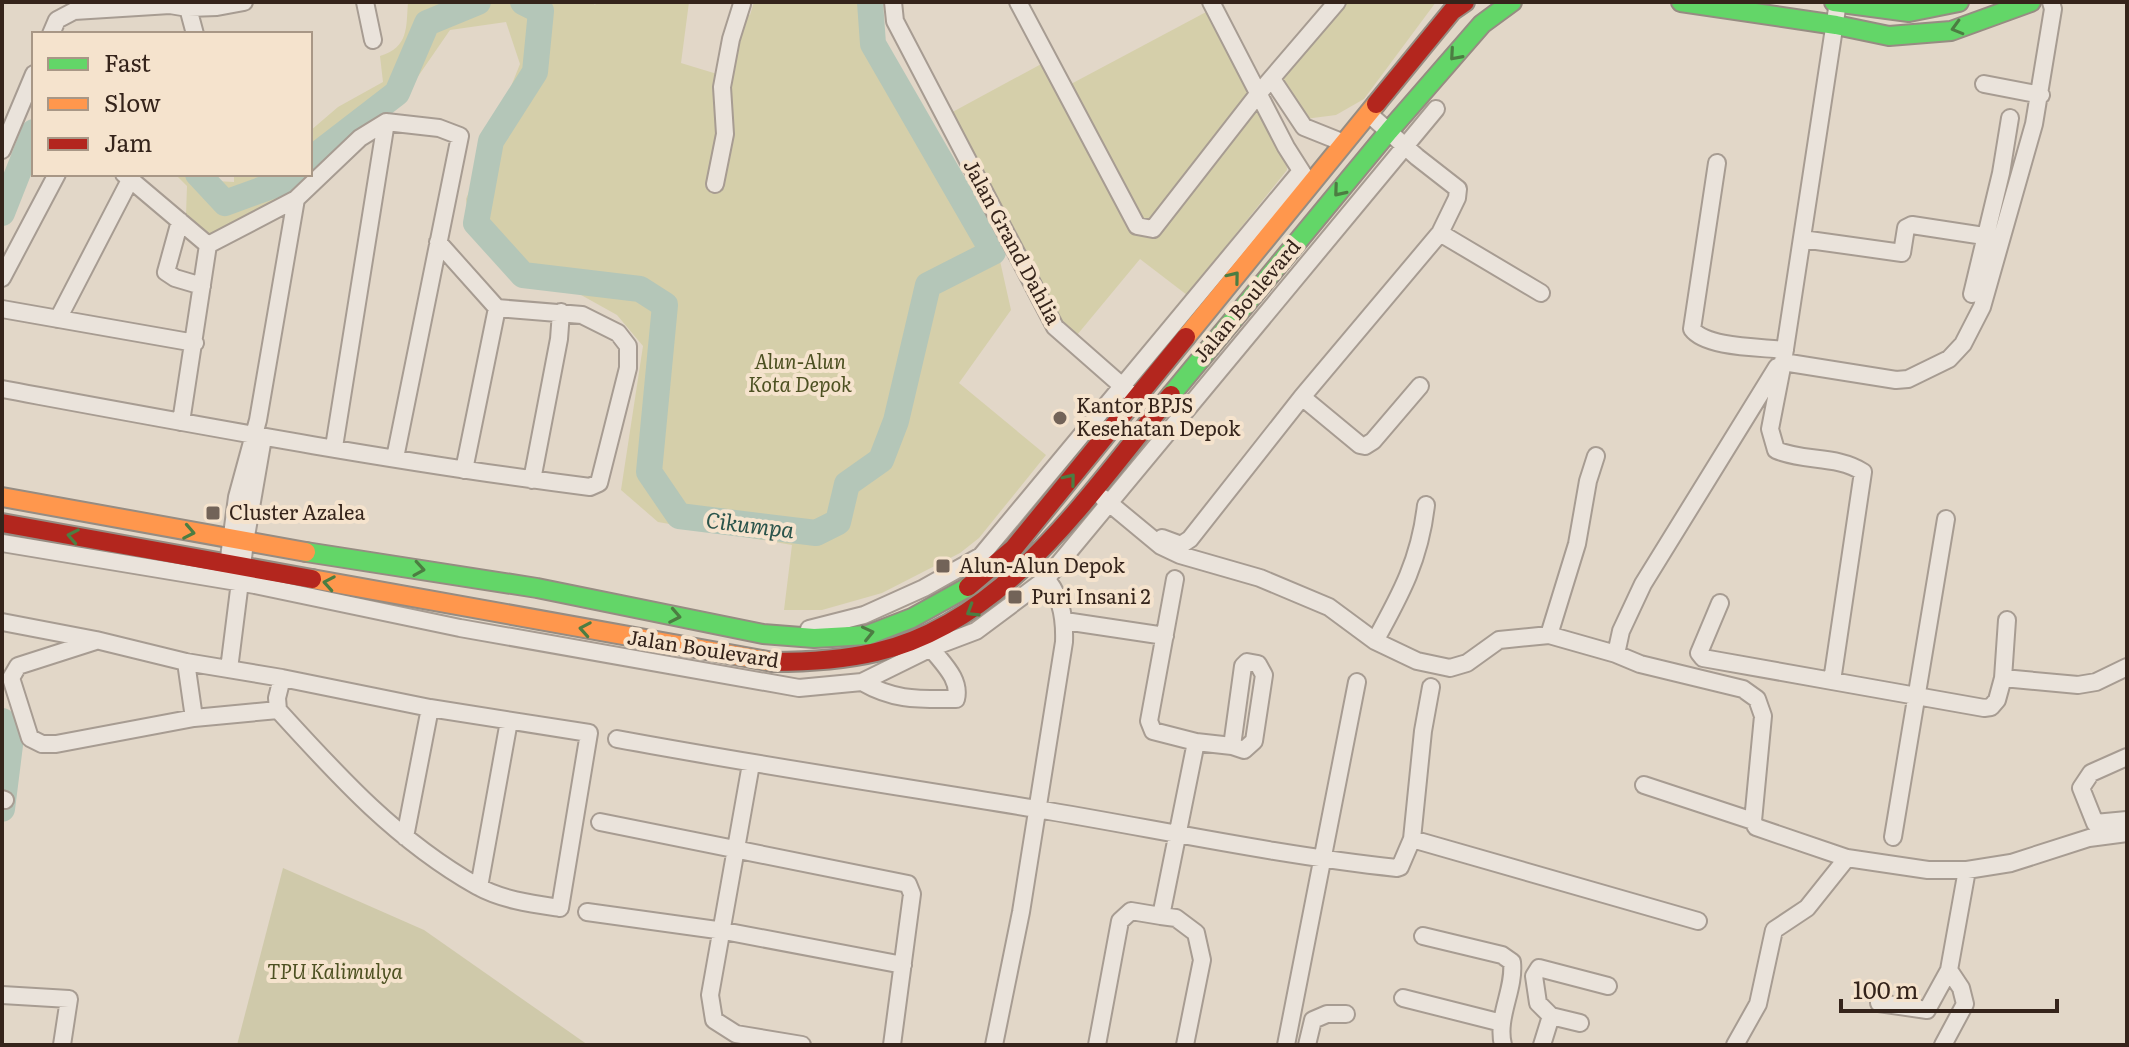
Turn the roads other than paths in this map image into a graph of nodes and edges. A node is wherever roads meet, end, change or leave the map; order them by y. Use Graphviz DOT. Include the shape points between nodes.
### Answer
graph roads {
  1 [pos="244,2"];
  2 [pos="365,2"];
  3 [pos="893,2"];
  4 [pos="1018,2"];
  5 [pos="1211,2"];
  6 [pos="1337,2"];
  7 [pos="1465,2"];
  8 [pos="1512,2"];
  9 [pos="1681,2"];
  10 [pos="1837,2"];
  11 [pos="1959,2"];
  12 [pos="2031,2"];
  13 [pos="170,3"];
  14 [pos="740,3"];
  15 [pos="2056,4"];
  16 [pos="188,8"];
  17 [pos="1836,25"];
  18 [pos="52,32"];
  19 [pos="194,32"];
  20 [pos="373,40"];
  21 [pos="32,79"];
  22 [pos="1272,79"];
  23 [pos="1984,84"];
  24 [pos="1259,93"];
  25 [pos="2041,95"];
  26 [pos="1436,109"];
  27 [pos="1369,114"];
  28 [pos="2010,118"];
  29 [pos="386,122"];
  30 [pos="1389,131"];
  31 [pos="1344,143"];
  32 [pos="1404,145"];
  33 [pos="2,150"];
  34 [pos="1717,163"];
  35 [pos="56,176"];
  36 [pos="127,177"];
  37 [pos="1305,178"];
  38 [pos="715,184"];
  39 [pos="296,199"];
  40 [pos="180,221"];
  41 [pos="1440,233"];
  42 [pos="1984,236"];
  43 [pos="1802,239"];
  44 [pos="438,242"];
  45 [pos="208,245"];
  46 [pos="2,278"];
  47 [pos="202,286"];
  48 [pos="1541,293"];
  49 [pos="1972,294"];
  50 [pos="497,308"];
  51 [pos="2,309"];
  52 [pos="561,312"];
  53 [pos="58,319"];
  54 [pos="195,343"];
  55 [pos="1784,356"];
  56 [pos="1420,386"];
  57 [pos="2,389"];
  58 [pos="1130,392"];
  59 [pos="1302,397"];
  60 [pos="181,422"];
  61 [pos="258,437"];
  62 [pos="334,447"];
  63 [pos="1596,456"];
  64 [pos="395,458"];
  65 [pos="464,470"];
  66 [pos="532,480"];
  67 [pos="1092,489"];
  68 [pos="2,497"];
  69 [pos="1112,499"];
  70 [pos="1426,505"];
  71 [pos="1946,519"];
  72 [pos="2,523"];
  73 [pos="238,541"];
  74 [pos="2,543"];
  75 [pos="1014,548"];
  76 [pos="1032,562"];
  77 [pos="237,572"];
  78 [pos="1047,578"];
  79 [pos="1175,579"];
  80 [pos="1720,603"];
  81 [pos="2007,620"];
  82 [pos="1065,621"];
  83 [pos="2,622"];
  84 [pos="809,629"];
  85 [pos="1549,635"];
  86 [pos="1165,636"];
  87 [pos="96,640"];
  88 [pos="1375,641"];
  89 [pos="931,648"];
  90 [pos="1616,654"];
  91 [pos="186,662"];
  92 [pos="2127,667"];
  93 [pos="229,669"];
  94 [pos="282,678"];
  95 [pos="2003,678"];
  96 [pos="1832,681"];
  97 [pos="862,682"];
  98 [pos="1357,682"];
  99 [pos="1431,687"];
  100 [pos="1916,698"];
  101 [pos="430,708"];
  102 [pos="278,710"];
  103 [pos="194,718"];
  104 [pos="509,721"];
  105 [pos="617,739"];
  106 [pos="1196,742"];
  107 [pos="1232,746"];
  108 [pos="2127,757"];
  109 [pos="751,764"];
  110 [pos="1644,785"];
  111 [pos="1037,809"];
  112 [pos="2127,820"];
  113 [pos="1753,821"];
  114 [pos="600,822"];
  115 [pos="2127,833"];
  116 [pos="1176,834"];
  117 [pos="405,837"];
  118 [pos="1893,837"];
  119 [pos="1412,839"];
  120 [pos="738,848"];
  121 [pos="1847,858"];
  122 [pos="1320,860"];
  123 [pos="1967,870"];
  124 [pos="479,887"];
  125 [pos="587,912"];
  126 [pos="1161,916"];
  127 [pos="1698,921"];
  128 [pos="724,931"];
  129 [pos="1423,936"];
  130 [pos="903,965"];
  131 [pos="1949,970"];
  132 [pos="1608,986"];
  133 [pos="2,995"];
  134 [pos="1403,998"];
  135 [pos="1879,1003"];
  136 [pos="1346,1014"];
  137 [pos="1551,1016"];
  138 [pos="1502,1023"];
  139 [pos="1580,1023"];
  140 [pos="62,1045"];
  141 [pos="802,1045"];
  142 [pos="892,1045"];
  143 [pos="994,1045"];
  144 [pos="1097,1045"];
  145 [pos="1185,1045"];
  146 [pos="1286,1045"];
  147 [pos="1307,1045"];
  148 [pos="1503,1045"];
  149 [pos="1542,1045"];
  150 [pos="1735,1045"];
  151 [pos="1943,1045"];
  1 -- 16 [label="street"];
  2 -- 20 [label="street"];
  3 -- 58 [label="street, Jalan Grand Dahlia" via="895,21 1055,327"];
  4 -- 24 [label="street" via="1137,226 1153,229"];
  5 -- 24 [label="street"];
  6 -- 22 [label="street"];
  7 -- 27 [label="main road, Jalan Boulevard" via="1452,11"];
  8 -- 30 [label="main road, Jalan Boulevard, one-way" via="1482,24"];
  9 -- 17 [label="main road"];
  10 -- 11 [label="main road" via="1909,12"];
  10 -- 17 [label="street"];
  12 -- 17 [label="main road, one-way" via="1951,31 1889,36"];
  13 -- 16 [label="street"];
  13 -- 18 [label="street" via="74,11 57,20"];
  14 -- 38 [label="street" via="722,87 725,134"];
  15 -- 25 [label="street"];
  16 -- 19 [label="street"];
  17 -- 43 [label="street"];
  21 -- 33 [label="street"];
  22 -- 24 [label="street"];
  22 -- 31 [label="street" via="1304,127"];
  23 -- 25 [label="street"];
  24 -- 37 [label="street"];
  25 -- 55 [label="street" via="1982,307 1949,359 1896,380"];
  26 -- 32 [label="street"];
  27 -- 30 [label="street"];
  27 -- 31 [label="main road, Jalan Boulevard"];
  28 -- 42 [label="street"];
  29 -- 39 [label="street" via="360,138"];
  29 -- 44 [label="street" via="460,136"];
  29 -- 62 [label="street"];
  30 -- 32 [label="street"];
  30 -- 67 [label="main road, Jalan Boulevard, one-way"];
  31 -- 37 [label="main road, Jalan Boulevard"];
  32 -- 41 [label="street" via="1458,189"];
  32 -- 69 [label="street"];
  34 -- 55 [label="street" via="1692,329 1716,342"];
  35 -- 46 [label="street"];
  36 -- 40 [label="street"];
  36 -- 53 [label="street"];
  37 -- 58 [label="main road, Jalan Boulevard"];
  39 -- 45 [label="street"];
  39 -- 61 [label="street"];
  40 -- 45 [label="street"];
  40 -- 47 [label="street" via="166,272"];
  41 -- 48 [label="street"];
  41 -- 59 [label="street"];
  42 -- 43 [label="street" via="1912,225 1906,228 1902,253"];
  42 -- 49 [label="street"];
  43 -- 55 [label="street"];
  44 -- 50 [label="street"];
  44 -- 64 [label="street"];
  45 -- 47 [label="street"];
  47 -- 54 [label="street"];
  50 -- 52 [label="street"];
  50 -- 65 [label="street"];
  51 -- 53 [label="street"];
  52 -- 66 [label="street"];
  52 -- 66 [label="street" via="582,315 618,333 628,346 628,368 599,483 590,487"];
  53 -- 54 [label="street"];
  54 -- 60 [label="street"];
  55 -- 90 [label="street" via="1643,584"];
  55 -- 96 [label="street" via="1770,429 1776,450 1845,463 1863,472"];
  56 -- 59 [label="street" via="1363,446"];
  57 -- 60 [label="street"];
  75 -- 58 [label="main road, Jalan Boulevard, one-way"];
  58 -- 84 [label="street" via="981,556 864,615"];
  59 -- 69 [label="street" via="1181,545 1163,539"];
  60 -- 61 [label="street"];
  61 -- 62 [label="street"];
  61 -- 73 [label="street" via="237,497"];
  62 -- 64 [label="street"];
  63 -- 85 [label="street"];
  64 -- 65 [label="street"];
  65 -- 66 [label="street"];
  67 -- 69 [label="street"];
  67 -- 76 [label="main road, Jalan Boulevard"];
  68 -- 73 [label="main road, Jalan Boulevard, one-way"];
  69 -- 78 [label="street"];
  69 -- 88 [label="street" via="1161,546 1329,607"];
  70 -- 88 [label="street" via="1408,580"];
  71 -- 100 [label="street"];
  77 -- 72 [label="main road, Jalan Boulevard, one-way"];
  73 -- 75 [label="main road, Jalan Boulevard, one-way" via="537,588 763,634 814,638 868,635 912,618 980,579"];
  73 -- 77 [label="street"];
  74 -- 77 [label="street"];
  75 -- 76 [label="street"];
  76 -- 77 [label="main road, Jalan Boulevard, one-way" via="976,609 910,644 872,655 804,663 768,662"];
  76 -- 78 [label="street"];
  77 -- 93 [label="street"];
  77 -- 97 [label="street" via="460,628 799,688"];
  78 -- 82 [label="street" via="1057,590"];
  78 -- 89 [label="street" via="976,631"];
  79 -- 86 [label="street"];
  80 -- 96 [label="street" via="1699,653 1703,658"];
  81 -- 95 [label="street"];
  82 -- 86 [label="street"];
  82 -- 111 [label="street"];
  83 -- 87 [label="street"];
  85 -- 88 [label="street" via="1499,640 1467,663 1450,668 1417,661"];
  85 -- 90 [label="street"];
  86 -- 106 [label="street" via="1150,727 1160,735"];
  87 -- 91 [label="street"];
  87 -- 103 [label="street" via="18,666 11,678 30,738 56,744"];
  89 -- 97 [label="street"];
  89 -- 97 [label="street" via="954,679 956,699 905,699"];
  90 -- 113 [label="street" via="1743,689 1757,699 1763,716"];
  91 -- 93 [label="street"];
  91 -- 103 [label="street"];
  92 -- 95 [label="street" via="2078,685"];
  93 -- 94 [label="street"];
  94 -- 101 [label="street"];
  94 -- 102 [label="street"];
  95 -- 100 [label="street" via="1991,707"];
  96 -- 100 [label="street"];
  98 -- 122 [label="street"];
  99 -- 119 [label="street"];
  100 -- 118 [label="street"];
  101 -- 104 [label="street"];
  101 -- 117 [label="street"];
  102 -- 103 [label="street"];
  102 -- 117 [label="street" via="355,795"];
  104 -- 124 [label="street"];
  104 -- 124 [label="street" via="589,733 560,908"];
  105 -- 109 [label="street"];
  106 -- 107 [label="street"];
  106 -- 116 [label="street"];
  107 -- 107 [label="street" via="1244,750 1254,741 1264,675 1258,664 1243,666"];
  108 -- 112 [label="street" via="2091,773 2081,788 2095,823"];
  109 -- 111 [label="street"];
  109 -- 120 [label="street"];
  110 -- 113 [label="street"];
  111 -- 116 [label="street"];
  111 -- 143 [label="street"];
  113 -- 121 [label="street" via="1756,827"];
  114 -- 120 [label="street"];
  115 -- 123 [label="street"];
  116 -- 122 [label="street"];
  116 -- 126 [label="street"];
  117 -- 124 [label="street"];
  119 -- 122 [label="street" via="1398,868"];
  119 -- 127 [label="street"];
  120 -- 128 [label="street"];
  120 -- 130 [label="street" via="908,884 912,894"];
  121 -- 123 [label="street"];
  121 -- 150 [label="street" via="1807,908 1774,930 1758,1004"];
  122 -- 146 [label="street"];
  123 -- 131 [label="street"];
  125 -- 128 [label="street"];
  126 -- 144 [label="street" via="1131,911 1120,921"];
  126 -- 145 [label="street" via="1176,918 1196,933 1202,960"];
  128 -- 130 [label="street"];
  128 -- 141 [label="street" via="710,995 714,1020 736,1034"];
  129 -- 138 [label="street" via="1512,962 1514,975"];
  130 -- 142 [label="street"];
  131 -- 135 [label="street" via="1927,1010"];
  131 -- 151 [label="street" via="1965,1004"];
  132 -- 137 [label="street" via="1539,968 1534,976 1538,1003"];
  133 -- 140 [label="street" via="69,999"];
  134 -- 138 [label="street"];
  136 -- 147 [label="street" via="1313,1020"];
  137 -- 139 [label="street"];
  137 -- 149 [label="street"];
  138 -- 148 [label="street"];
}
